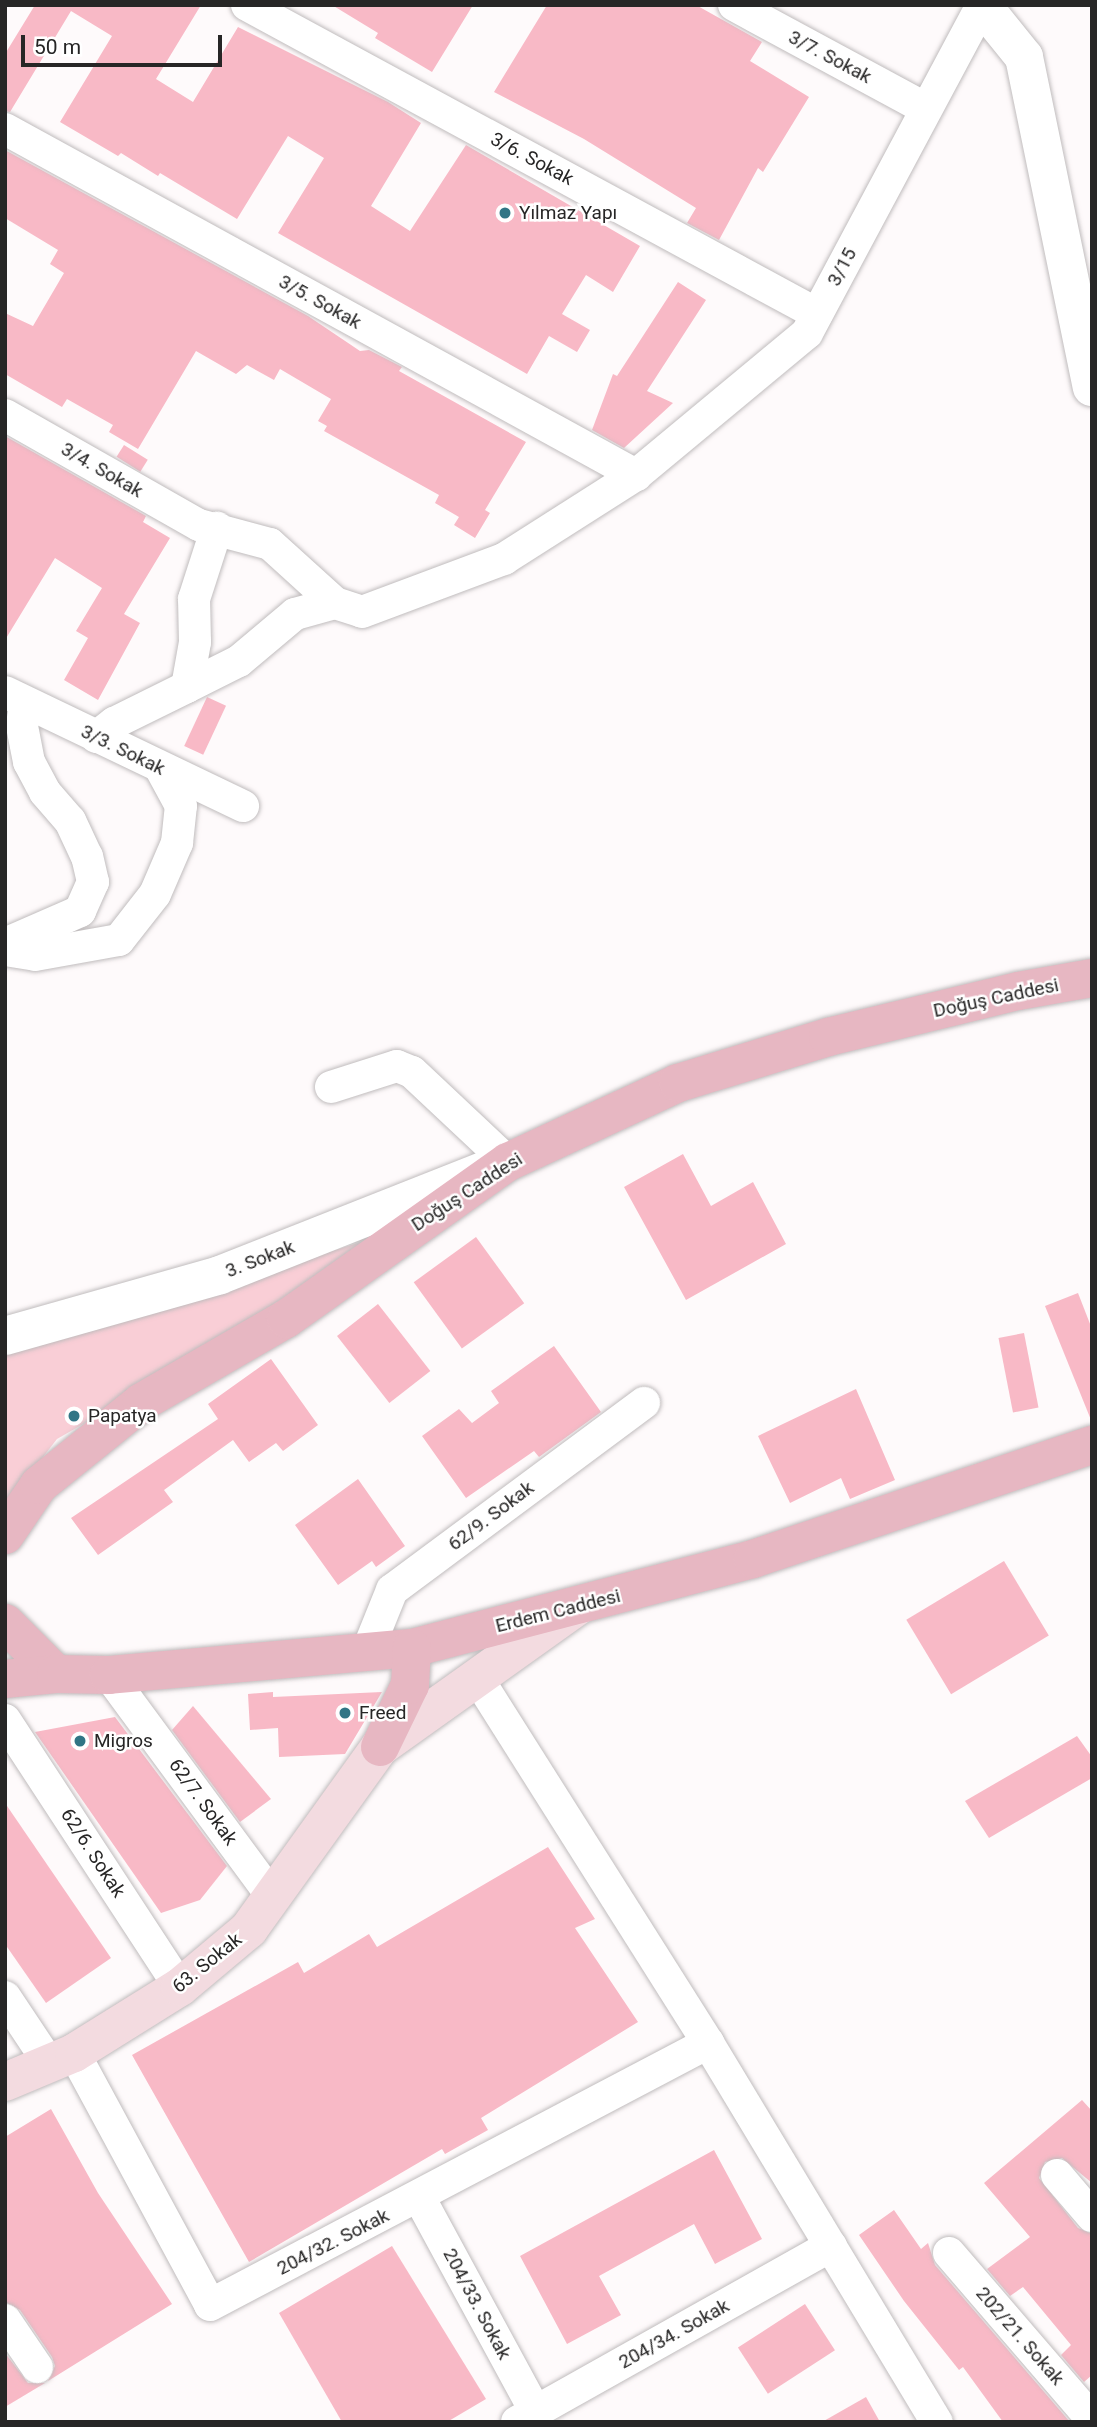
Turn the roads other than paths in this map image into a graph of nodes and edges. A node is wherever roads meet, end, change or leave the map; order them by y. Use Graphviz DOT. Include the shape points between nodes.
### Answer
graph roads {
  1 [pos="247,5"];
  2 [pos="734,5"];
  3 [pos="982,5"];
  4 [pos="926,109"];
  5 [pos="5,129"];
  6 [pos="817,314"];
  7 [pos="1092,387"];
  8 [pos="5,415"];
  9 [pos="636,475"];
  10 [pos="208,527"];
  11 [pos="335,603"];
  12 [pos="187,687"];
  13 [pos="15,697"];
  14 [pos="96,737"];
  15 [pos="160,769"];
  16 [pos="243,806"];
  17 [pos="5,944"];
  18 [pos="5,950"];
  19 [pos="1092,978"];
  20 [pos="331,1087"];
  21 [pos="508,1162"];
  22 [pos="5,1336"];
  23 [pos="644,1403"];
  24 [pos="1092,1445"];
  25 [pos="5,1535"];
  26 [pos="579,1605"];
  27 [pos="5,1623"];
  28 [pos="412,1648"];
  29 [pos="367,1652"];
  30 [pos="56,1674"];
  31 [pos="109,1675"];
  32 [pos="5,1679"];
  33 [pos="478,1679"];
  34 [pos="5,1720"];
  35 [pos="380,1747"];
  36 [pos="271,1895"];
  37 [pos="180,1987"];
  38 [pos="5,1997"];
  39 [pos="708,2043"];
  40 [pos="62,2058"];
  41 [pos="5,2081"];
  42 [pos="1057,2175"];
  43 [pos="419,2197"];
  44 [pos="1092,2216"];
  45 [pos="831,2246"];
  46 [pos="949,2253"];
  47 [pos="5,2320"];
  48 [pos="37,2367"];
  49 [pos="526,2417"];
  50 [pos="1092,2419"];
  51 [pos="937,2422"];
  1 -- 6 [label="street, 3/6. Sokak"];
  2 -- 4 [label="street, 3/7. Sokak"];
  3 -- 4 [label="street, 3/15"];
  3 -- 7 [label="street" via="1024,57"];
  4 -- 6 [label="street, 3/15"];
  5 -- 9 [label="street, 3/5. Sokak"];
  6 -- 9 [label="street, 3/15" via="807,333"];
  8 -- 10 [label="street, 3/4. Sokak"];
  9 -- 11 [label="street, 3/15" via="504,559 362,612"];
  10 -- 11 [label="street, 3/4. Sokak" via="278,549"];
  10 -- 12 [label="street" via="194,600 195,642"];
  11 -- 12 [label="street" via="295,614 239,661"];
  12 -- 14 [label="street"];
  13 -- 14 [label="street, 3/3. Sokak"];
  13 -- 17 [label="street" via="29,762 45,792 70,821 93,882 80,911"];
  14 -- 15 [label="street, 3/3. Sokak"];
  15 -- 16 [label="street, 3/3. Sokak"];
  15 -- 18 [label="street" via="181,806 177,843 155,894 119,940 36,955"];
  19 -- 21 [label="main road, Doğuş Caddesi" via="828,1037 678,1083"];
  20 -- 21 [label="street" via="397,1066 412,1072"];
  21 -- 22 [label="street, 3. Sokak" via="220,1275"];
  21 -- 25 [label="main road, Doğuş Caddesi" via="286,1319 142,1402 39,1485"];
  23 -- 29 [label="street, 62/9. Sokak" via="392,1590"];
  24 -- 26 [label="main road, Erdem Caddesi" via="753,1559"];
  26 -- 28 [label="main road, Erdem Caddesi"];
  26 -- 33 [label="main road, 63. Sokak"];
  27 -- 30 [label="main road"];
  28 -- 29 [label="main road, Erdem Caddesi"];
  28 -- 35 [label="main road" via="410,1685"];
  29 -- 31 [label="main road, Erdem Caddesi"];
  30 -- 31 [label="main road, Erdem Caddesi"];
  30 -- 32 [label="main road, Erdem Caddesi"];
  31 -- 36 [label="street, 62/7. Sokak"];
  33 -- 35 [label="main road, 63. Sokak"];
  33 -- 39 [label="street"];
  34 -- 37 [label="street, 62/6. Sokak"];
  35 -- 36 [label="main road, 63. Sokak"];
  36 -- 37 [label="main road, 63. Sokak" via="249,1929"];
  37 -- 40 [label="main road, 63. Sokak"];
  38 -- 40 [label="street"];
  39 -- 43 [label="street, 204/32. Sokak"];
  39 -- 45 [label="street"];
  40 -- 41 [label="main road, 63. Sokak"];
  40 -- 43 [label="street, 204/32. Sokak" via="210,2305"];
  42 -- 44 [label="street"];
  43 -- 49 [label="street, 204/33. Sokak"];
  45 -- 49 [label="street, 204/34. Sokak"];
  45 -- 51 [label="street"];
  46 -- 50 [label="street, 202/21. Sokak"];
  47 -- 48 [label="street"];
}
